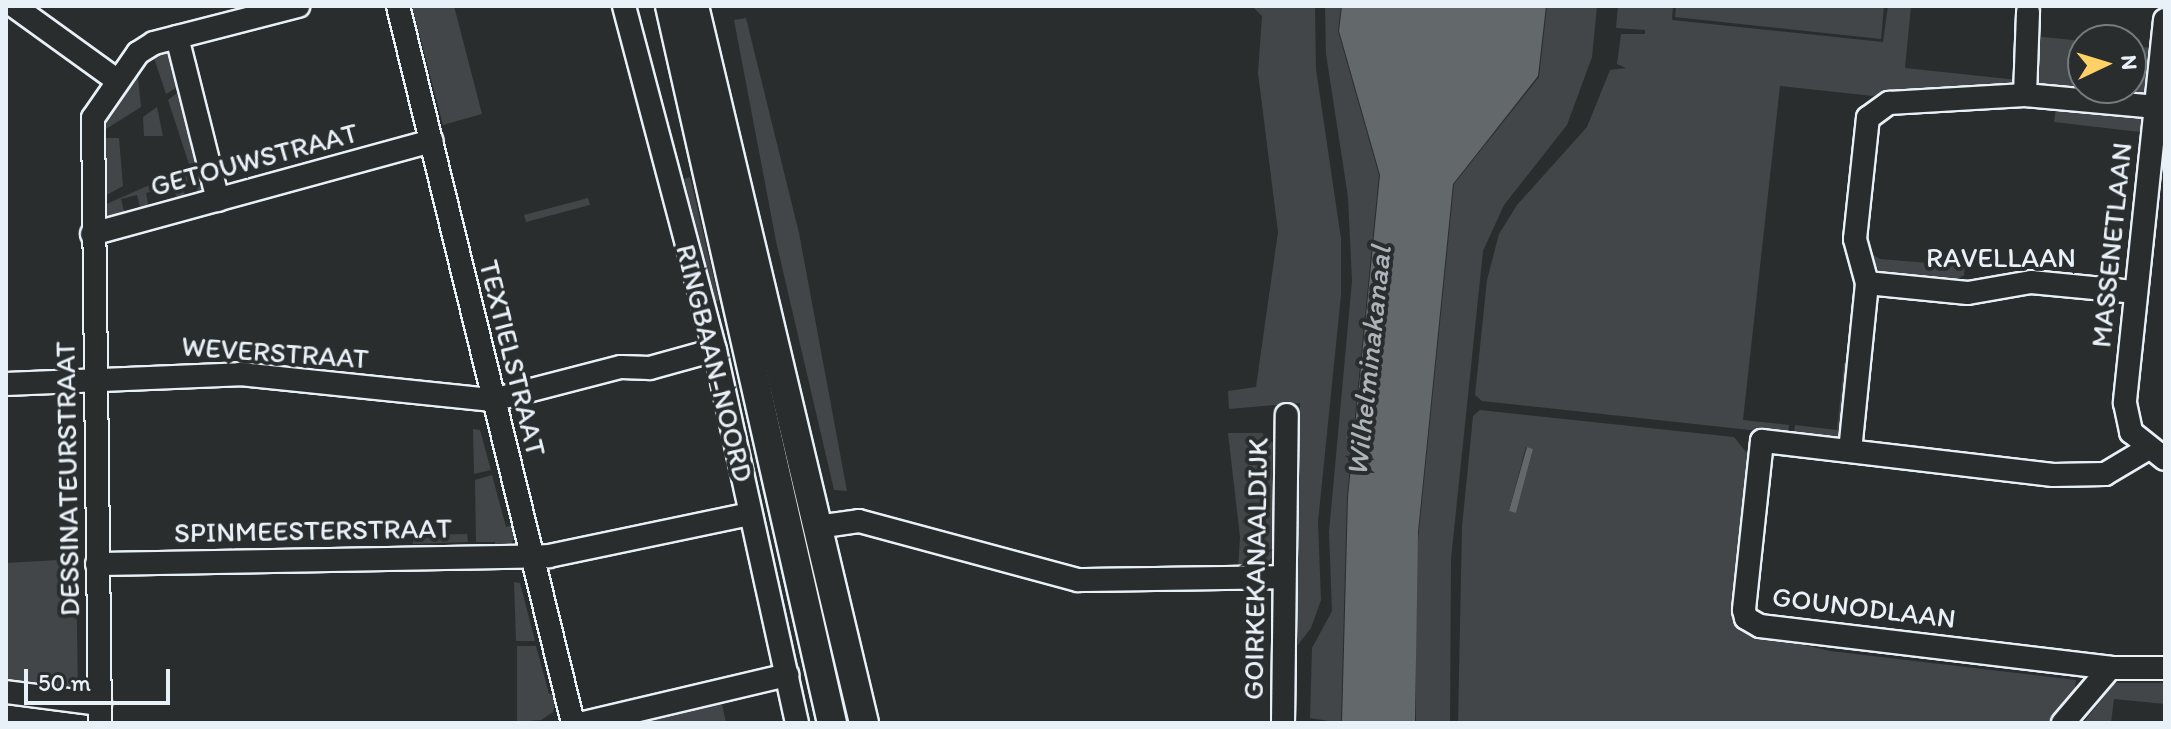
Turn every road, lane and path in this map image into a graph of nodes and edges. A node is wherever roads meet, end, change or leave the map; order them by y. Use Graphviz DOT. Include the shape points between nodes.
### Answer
graph roads {
  1 [pos="14,6"];
  2 [pos="298,6"];
  3 [pos="398,6"];
  4 [pos="624,6"];
  5 [pos="670,6"];
  6 [pos="694,6"];
  7 [pos="2028,12"];
  8 [pos="2165,20"];
  9 [pos="177,37"];
  10 [pos="118,81"];
  11 [pos="2025,95"];
  12 [pos="2156,107"];
  13 [pos="431,141"];
  14 [pos="218,200"];
  15 [pos="92,234"];
  16 [pos="1867,283"];
  17 [pos="2134,292"];
  18 [pos="715,350"];
  19 [pos="96,376"];
  20 [pos="6,384"];
  21 [pos="493,400"];
  22 [pos="1287,415"];
  23 [pos="1850,451"];
  24 [pos="2156,454"];
  25 [pos="750,514"];
  26 [pos="826,525"];
  27 [pos="530,557"];
  28 [pos="97,564"];
  29 [pos="1284,577"];
  30 [pos="2110,668"];
  31 [pos="2165,668"];
  32 [pos="787,675"];
  33 [pos="6,692"];
  34 [pos="100,714"];
  35 [pos="573,723"];
  36 [pos="584,723"];
  37 [pos="797,723"];
  38 [pos="832,723"];
  39 [pos="864,723"];
  40 [pos="1283,723"];
  41 [pos="2063,723"];
  1 -- 10 [label="street"];
  2 -- 9 [label="street, DESSINATEURSTRAAT"];
  3 -- 13 [label="street, TEXTIELSTRAAT"];
  4 -- 18 [label="street, RINGBAAN-NOORD"];
  5 -- 38 [label="main road, RINGBAAN-NOORD"];
  6 -- 26 [label="main road"];
  7 -- 11 [label="street"];
  8 -- 12 [label="street, MASSENETLAAN"];
  9 -- 10 [label="street, DESSINATEURSTRAAT" via="138,53"];
  9 -- 14 [label="street"];
  10 -- 15 [label="street, DESSINATEURSTRAAT" via="93,118 90,134"];
  11 -- 12 [label="street"];
  11 -- 16 [label="street" via="1889,103 1868,118 1855,239"];
  12 -- 17 [label="street, MASSENETLAAN"];
  13 -- 14 [label="street, GETOUWSTRAAT"];
  13 -- 21 [label="street, TEXTIELSTRAAT"];
  14 -- 15 [label="street, GETOUWSTRAAT"];
  15 -- 19 [label="street, DESSINATEURSTRAAT"];
  16 -- 17 [label="street, RAVELLAAN" via="1968,293 2031,282"];
  16 -- 23 [label="street"];
  17 -- 24 [label="street, MASSENETLAAN" via="2125,403 2131,432"];
  18 -- 21 [label="street" via="650,368 621,367"];
  18 -- 25 [label="street, RINGBAAN-NOORD"];
  19 -- 20 [label="street, WEVERSTRAAT"];
  19 -- 21 [label="street, WEVERSTRAAT" via="240,374"];
  19 -- 28 [label="street, DESSINATEURSTRAAT"];
  21 -- 27 [label="street, TEXTIELSTRAAT"];
  22 -- 29 [label="street, GOIRKEKANAALDIJK"];
  23 -- 24 [label="street, GOUNODLAAN" via="2053,475 2105,474"];
  23 -- 30 [label="street, GOUNODLAAN" via="1762,441 1743,601 1746,618 1760,626"];
  25 -- 27 [label="street, SPINMEESTERSTRAAT" via="620,544"];
  25 -- 32 [label="street, RINGBAAN-NOORD"];
  26 -- 29 [label="street" via="859,521 1078,580"];
  26 -- 39 [label="main road"];
  27 -- 28 [label="street, SPINMEESTERSTRAAT"];
  27 -- 35 [label="street, TEXTIELSTRAAT"];
  28 -- 34 [label="street, DESSINATEURSTRAAT"];
  29 -- 40 [label="street, GOIRKEKANAALDIJK"];
  30 -- 31 [label="street, GOUNODLAAN"];
  30 -- 41 [label="street"];
  32 -- 36 [label="street"];
  32 -- 37 [label="street, RINGBAAN-NOORD"];
  33 -- 34 [label="street"];
}
